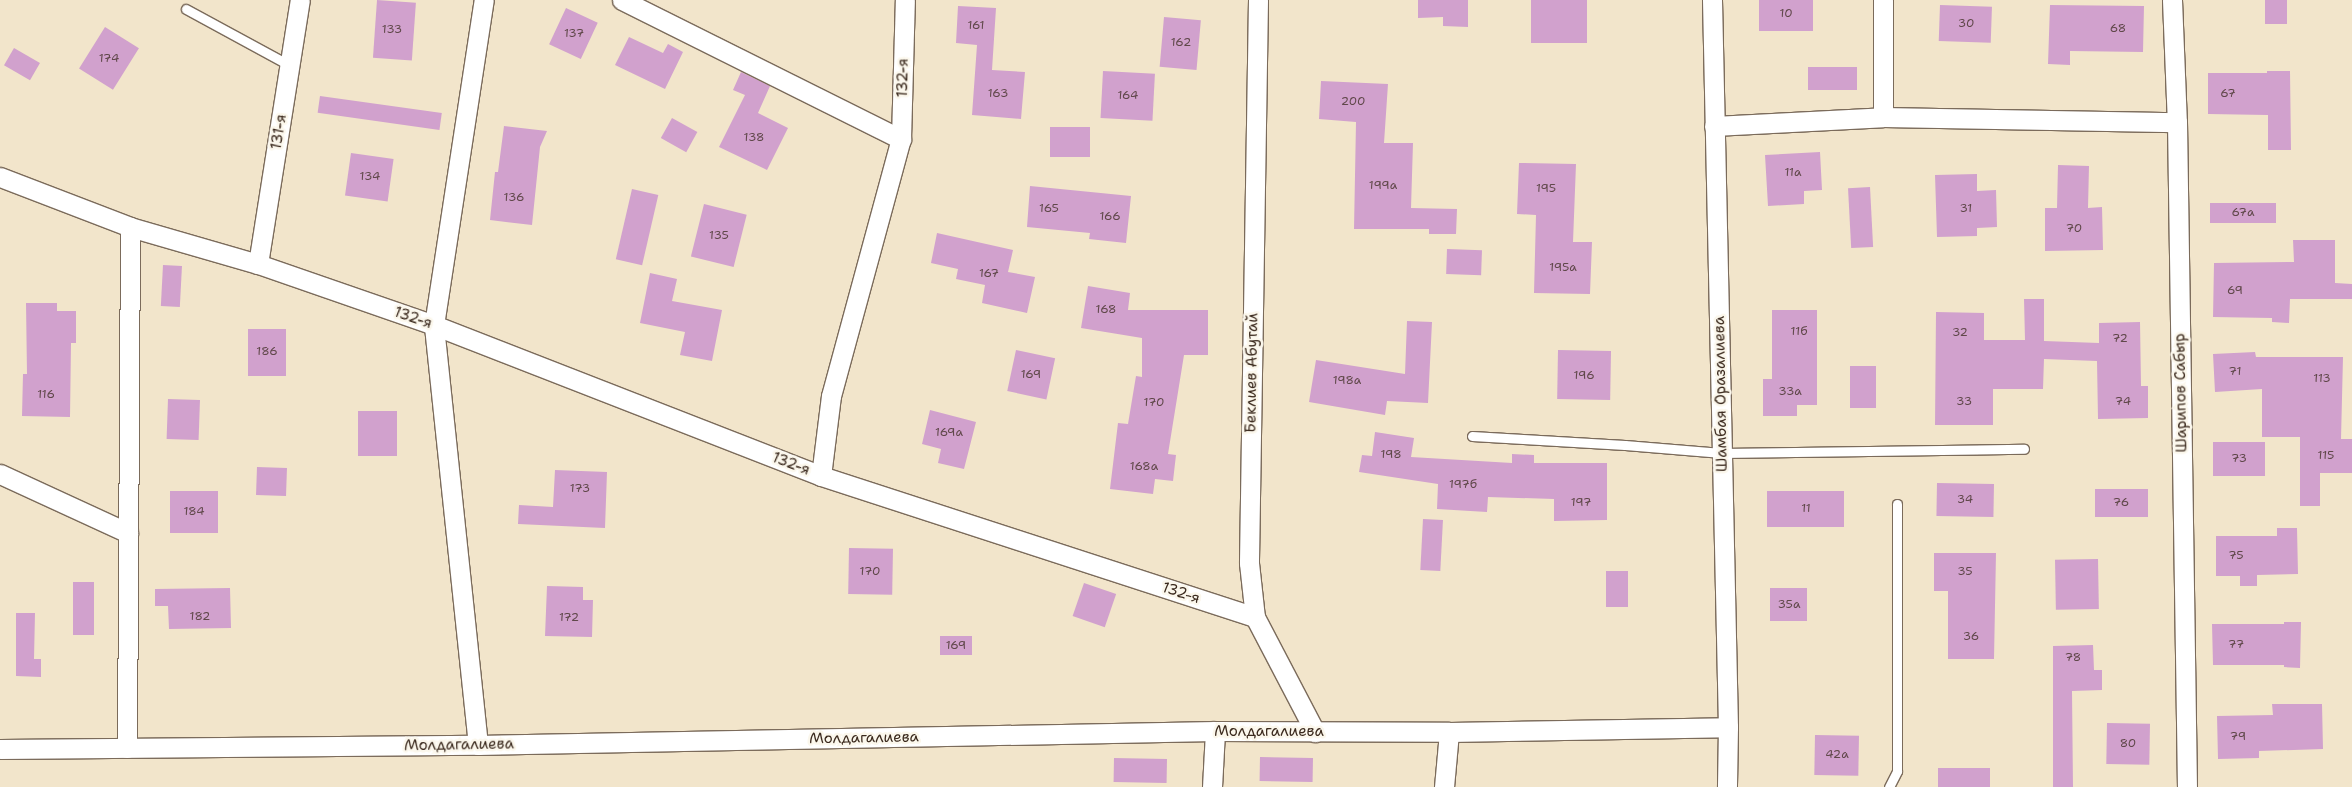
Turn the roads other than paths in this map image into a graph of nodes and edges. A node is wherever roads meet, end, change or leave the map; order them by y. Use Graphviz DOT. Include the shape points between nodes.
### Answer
graph roads {
  1 [pos="300,0"];
  2 [pos="484,0"];
  3 [pos="622,0"];
  4 [pos="905,0"];
  5 [pos="1258,0"];
  6 [pos="1712,0"];
  7 [pos="1883,0"];
  8 [pos="2172,0"];
  9 [pos="186,9"];
  10 [pos="289,65"];
  11 [pos="1883,117"];
  12 [pos="2177,122"];
  13 [pos="1714,126"];
  14 [pos="901,139"];
  15 [pos="0,177"];
  16 [pos="130,227"];
  17 [pos="258,264"];
  18 [pos="434,325"];
  19 [pos="1472,436"];
  20 [pos="2024,449"];
  21 [pos="1722,453"];
  22 [pos="0,474"];
  23 [pos="821,476"];
  24 [pos="1897,504"];
  25 [pos="128,533"];
  26 [pos="1255,617"];
  27 [pos="1728,726"];
  28 [pos="1215,731"];
  29 [pos="1315,732"];
  30 [pos="1449,732"];
  31 [pos="478,745"];
  32 [pos="127,748"];
  33 [pos="0,749"];
  34 [pos="1212,787"];
  35 [pos="1444,787"];
  36 [pos="1727,787"];
  37 [pos="1889,787"];
  38 [pos="2187,787"];
  1 -- 10 [label="street, 131-я"];
  2 -- 18 [label="street"];
  3 -- 14 [label="street"];
  4 -- 14 [label="street, 132-я"];
  5 -- 26 [label="street, Беклиев Абутай" via="1249,563"];
  6 -- 13 [label="street, Шамбая Оразалиева"];
  7 -- 11 [label="street"];
  8 -- 12 [label="street, Шарипов Сабыр"];
  9 -- 10 [label="lane"];
  10 -- 17 [label="street, 131-я"];
  11 -- 12 [label="street"];
  11 -- 13 [label="street"];
  12 -- 38 [label="street, Шарипов Сабыр"];
  13 -- 21 [label="street, Шамбая Оразалиева"];
  14 -- 23 [label="street, 132-я" via="831,396"];
  15 -- 16 [label="street, 132-я"];
  16 -- 17 [label="street, 132-я"];
  16 -- 25 [label="street"];
  17 -- 18 [label="street, 132-я"];
  18 -- 23 [label="street, 132-я"];
  18 -- 31 [label="street"];
  19 -- 21 [label="lane"];
  20 -- 21 [label="lane"];
  21 -- 27 [label="street, Шамбая Оразалиева"];
  22 -- 25 [label="street"];
  23 -- 26 [label="street, 132-я"];
  24 -- 37 [label="lane" via="1897,771"];
  25 -- 32 [label="street"];
  26 -- 29 [label="street, Беклиев Абутай"];
  27 -- 30 [label="street, Молдагалиева"];
  27 -- 36 [label="street, Шамбая Оразалиева"];
  28 -- 29 [label="street, Молдагалиева"];
  28 -- 31 [label="street, Молдагалиева"];
  28 -- 34 [label="street"];
  29 -- 30 [label="street, Молдагалиева"];
  30 -- 35 [label="street"];
  31 -- 32 [label="street, Молдагалиева"];
  32 -- 33 [label="street, Молдагалиева"];
}
